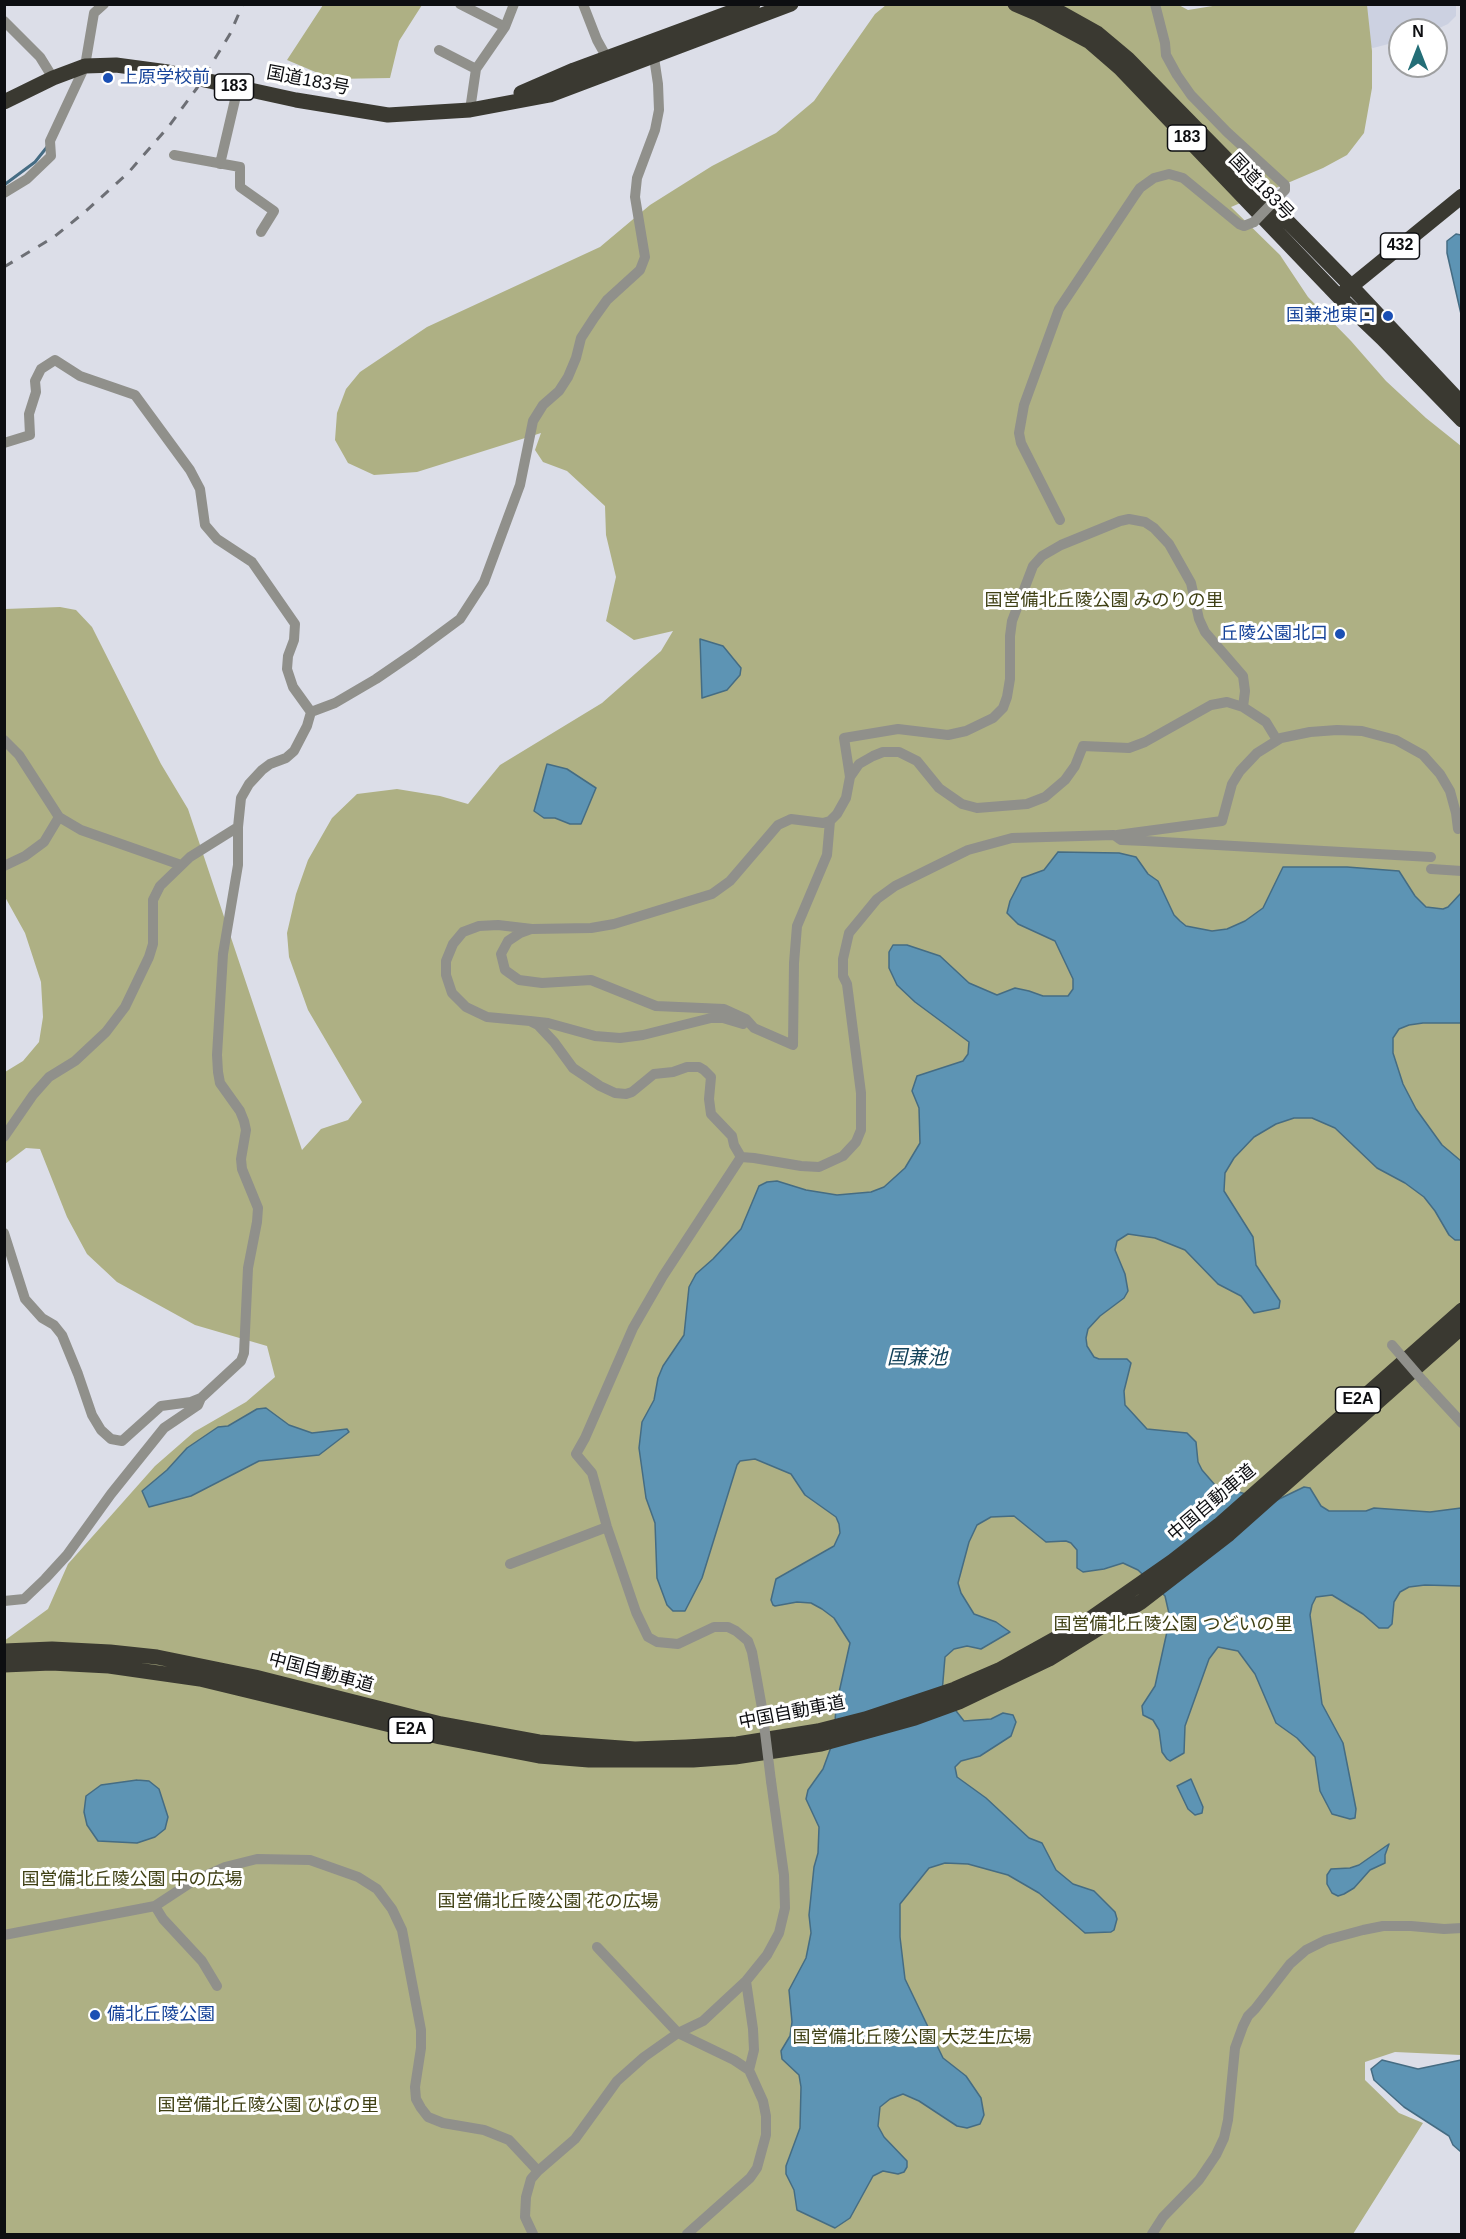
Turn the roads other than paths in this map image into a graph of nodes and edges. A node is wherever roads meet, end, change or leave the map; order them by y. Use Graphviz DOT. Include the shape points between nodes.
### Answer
graph roads {
  1 [pos="104,4"];
  2 [pos="460,4"];
  3 [pos="514,4"];
  4 [pos="583,4"];
  5 [pos="753,4"];
  6 [pos="791,4"];
  7 [pos="1015,4"];
  8 [pos="1045,4"];
  9 [pos="1155,4"];
  10 [pos="4,21"];
  11 [pos="505,27"];
  12 [pos="652,49"];
  13 [pos="439,50"];
  14 [pos="607,58"];
  15 [pos="85,66"];
  16 [pos="477,69"];
  17 [pos="52,78"];
  18 [pos="238,87"];
  19 [pos="4,102"];
  20 [pos="470,110"];
  21 [pos="174,155"];
  22 [pos="220,164"];
  23 [pos="4,194"];
  24 [pos="1461,196"];
  25 [pos="261,232"];
  26 [pos="1351,286"];
  27 [pos="1339,297"];
  28 [pos="1461,404"];
  29 [pos="1461,420"];
  30 [pos="4,443"];
  31 [pos="1060,520"];
  32 [pos="1243,707"];
  33 [pos="310,712"];
  34 [pos="4,740"];
  35 [pos="1277,740"];
  36 [pos="850,777"];
  37 [pos="59,817"];
  38 [pos="830,821"];
  39 [pos="238,827"];
  40 [pos="1458,830"];
  41 [pos="1113,835"];
  42 [pos="1431,857"];
  43 [pos="181,865"];
  44 [pos="4,866"];
  45 [pos="1431,870"];
  46 [pos="1461,871"];
  47 [pos="532,929"];
  48 [pos="530,1021"];
  49 [pos="754,1028"];
  50 [pos="4,1137"];
  51 [pos="741,1157"];
  52 [pos="4,1233"];
  53 [pos="1461,1310"];
  54 [pos="1461,1327"];
  55 [pos="1392,1345"];
  56 [pos="201,1398"];
  57 [pos="1461,1423"];
  58 [pos="1261,1497"];
  59 [pos="607,1527"];
  60 [pos="510,1564"];
  61 [pos="4,1601"];
  62 [pos="4,1650"];
  63 [pos="4,1665"];
  64 [pos="820,1737"];
  65 [pos="155,1906"];
  66 [pos="1461,1928"];
  67 [pos="4,1935"];
  68 [pos="597,1947"];
  69 [pos="746,1982"];
  70 [pos="217,1986"];
  71 [pos="678,2032"];
  72 [pos="750,2070"];
  73 [pos="538,2171"];
  74 [pos="533,2235"];
  75 [pos="687,2235"];
  76 [pos="1152,2235"];
  1 -- 15 [label="street" via="94,13"];
  2 -- 11 [label="street"];
  3 -- 11 [label="street"];
  4 -- 14 [label="street"];
  5 -- 12 [label="highway, 国道183号 / 183"];
  6 -- 12 [label="highway, 国道183号 / 183"];
  7 -- 27 [label="highway, 国道183号 / 183" via="1081,37 1120,68"];
  8 -- 26 [label="highway, 国道183号 / 183" via="1097,33 1128,59"];
  9 -- 31 [label="street, bridge" via="1166,55 1177,75 1191,95 1285,185 1285,190 1254,222 1244,226 1184,178 1169,174 1154,178 1135,195 1059,309 1024,405 1021,443"];
  10 -- 17 [label="street" via="40,57"];
  11 -- 16 [label="street"];
  12 -- 14 [label="highway, 国道183号 / 183"];
  12 -- 20 [label="highway, 国道183号 / 183" via="550,95"];
  12 -- 33 [label="street" via="659,110 637,178 635,197 645,257 640,270 607,300 594,318 581,338 568,377 533,421 520,485 484,582 460,619 366,685"];
  13 -- 16 [label="street"];
  14 -- 20 [label="highway, 国道183号 / 183"];
  15 -- 17 [label="highway, 国道183号 / 183"];
  15 -- 18 [label="highway, 国道183号 / 183" via="116,65 168,72"];
  15 -- 23 [label="street" via="50,141 51,156"];
  16 -- 20 [label="street"];
  17 -- 19 [label="highway, 国道183号 / 183"];
  18 -- 20 [label="highway, 国道183号 / 183" via="388,116"];
  18 -- 22 [label="street"];
  21 -- 22 [label="street"];
  22 -- 25 [label="street" via="240,167 240,187 274,211"];
  24 -- 26 [label="highway, 432"];
  26 -- 27 [label="highway, 432"];
  26 -- 28 [label="highway, 国道183号 / 183"];
  27 -- 29 [label="highway, 国道183号 / 183"];
  30 -- 33 [label="street" via="30,435 35,381 41,369 55,360 80,376 135,395 190,470 200,489 205,525 252,562 295,624 287,669 293,687"];
  32 -- 35 [label="street" via="1266,722"];
  32 -- 36 [label="street" via="1227,702 1211,705 1129,748 1083,746 1065,780 1045,797 1027,804 977,808 962,804 945,793 917,761 899,752 873,756 859,764"];
  32 -- 36 [label="street" via="1243,676 1205,632 1186,570 1154,528 1129,519 1060,545 1033,566 1012,621 1007,697 993,718 948,735 898,729 844,738"];
  33 -- 39 [label="street" via="294,751 262,770 244,791"];
  34 -- 37 [label="street" via="19,755"];
  35 -- 40 [label="street" via="1337,730 1407,744 1423,754 1445,782"];
  35 -- 41 [label="street" via="1240,771 1228,795 1222,821"];
  36 -- 38 [label="street" via="843,806"];
  37 -- 43 [label="street" via="81,830"];
  37 -- 44 [label="street" via="44,842"];
  38 -- 47 [label="street" via="785,821 730,881 702,897 614,924"];
  38 -- 49 [label="street" via="827,855 797,926 793,1045"];
  39 -- 43 [label="street"];
  39 -- 56 [label="street" via="238,865 224,944 217,1056 220,1083 244,1121 242,1169 255,1199 257,1221 248,1268 242,1361"];
  41 -- 42 [label="street" via="1121,840"];
  41 -- 51 [label="street" via="1042,836 994,842 968,850 877,899 849,933 843,959 861,1093 861,1130 856,1142 843,1156 819,1167"];
  43 -- 50 [label="street" via="160,886 153,900 153,944 117,1020 75,1061 49,1077"];
  45 -- 46 [label="street"];
  47 -- 48 [label="street" via="472,927 453,944 445,969 452,993 473,1012"];
  47 -- 49 [label="street" via="508,941 501,954 505,970 519,980 591,980 656,1006 724,1009 747,1018"];
  48 -- 49 [label="street" via="620,1038 711,1018"];
  48 -- 51 [label="street" via="554,1042 573,1068 615,1093 632,1092 654,1074 687,1067 704,1070 711,1077 711,1113 732,1136"];
  51 -- 59 [label="street" via="633,1328 576,1454 592,1473"];
  52 -- 56 [label="street" via="25,1299 62,1335 92,1415 111,1439 122,1441 161,1406"];
  53 -- 58 [label="highway, 中国自動車道 / E2A" via="1363,1395"];
  54 -- 58 [label="highway, 中国自動車道 / E2A"];
  55 -- 57 [label="street, bridge"];
  56 -- 61 [label="street" via="164,1428 45,1579 24,1599"];
  58 -- 64 [label="highway, 中国自動車道 / E2A" via="1202,1556 1049,1659 906,1721"];
  59 -- 60 [label="street"];
  59 -- 69 [label="street, bridge" via="648,1637 678,1644 714,1627 728,1628 748,1641 753,1652 784,1875 785,1908 779,1933"];
  62 -- 64 [label="highway, 中国自動車道 / E2A" via="110,1652 169,1659 441,1724 539,1742 635,1749"];
  63 -- 64 [label="highway, 中国自動車道 / E2A" via="109,1666 178,1675 440,1737 539,1756 693,1760 735,1757"];
  65 -- 67 [label="street"];
  65 -- 70 [label="street"];
  65 -- 73 [label="street" via="193,1881 257,1859 310,1860 358,1877 377,1889 402,1930 413,1985 421,2039 416,2099 428,2117 509,2140"];
  66 -- 76 [label="street" via="1363,1929 1326,1940 1290,1964 1243,2026 1235,2048 1228,2120 1216,2155"];
  68 -- 71 [label="street"];
  69 -- 71 [label="street" via="703,2021"];
  69 -- 72 [label="street" via="754,2050"];
  71 -- 72 [label="street"];
  71 -- 73 [label="street" via="617,2081 575,2139"];
  72 -- 75 [label="street" via="766,2116 758,2168"];
  73 -- 74 [label="street" via="526,2197 525,2217"];
}
